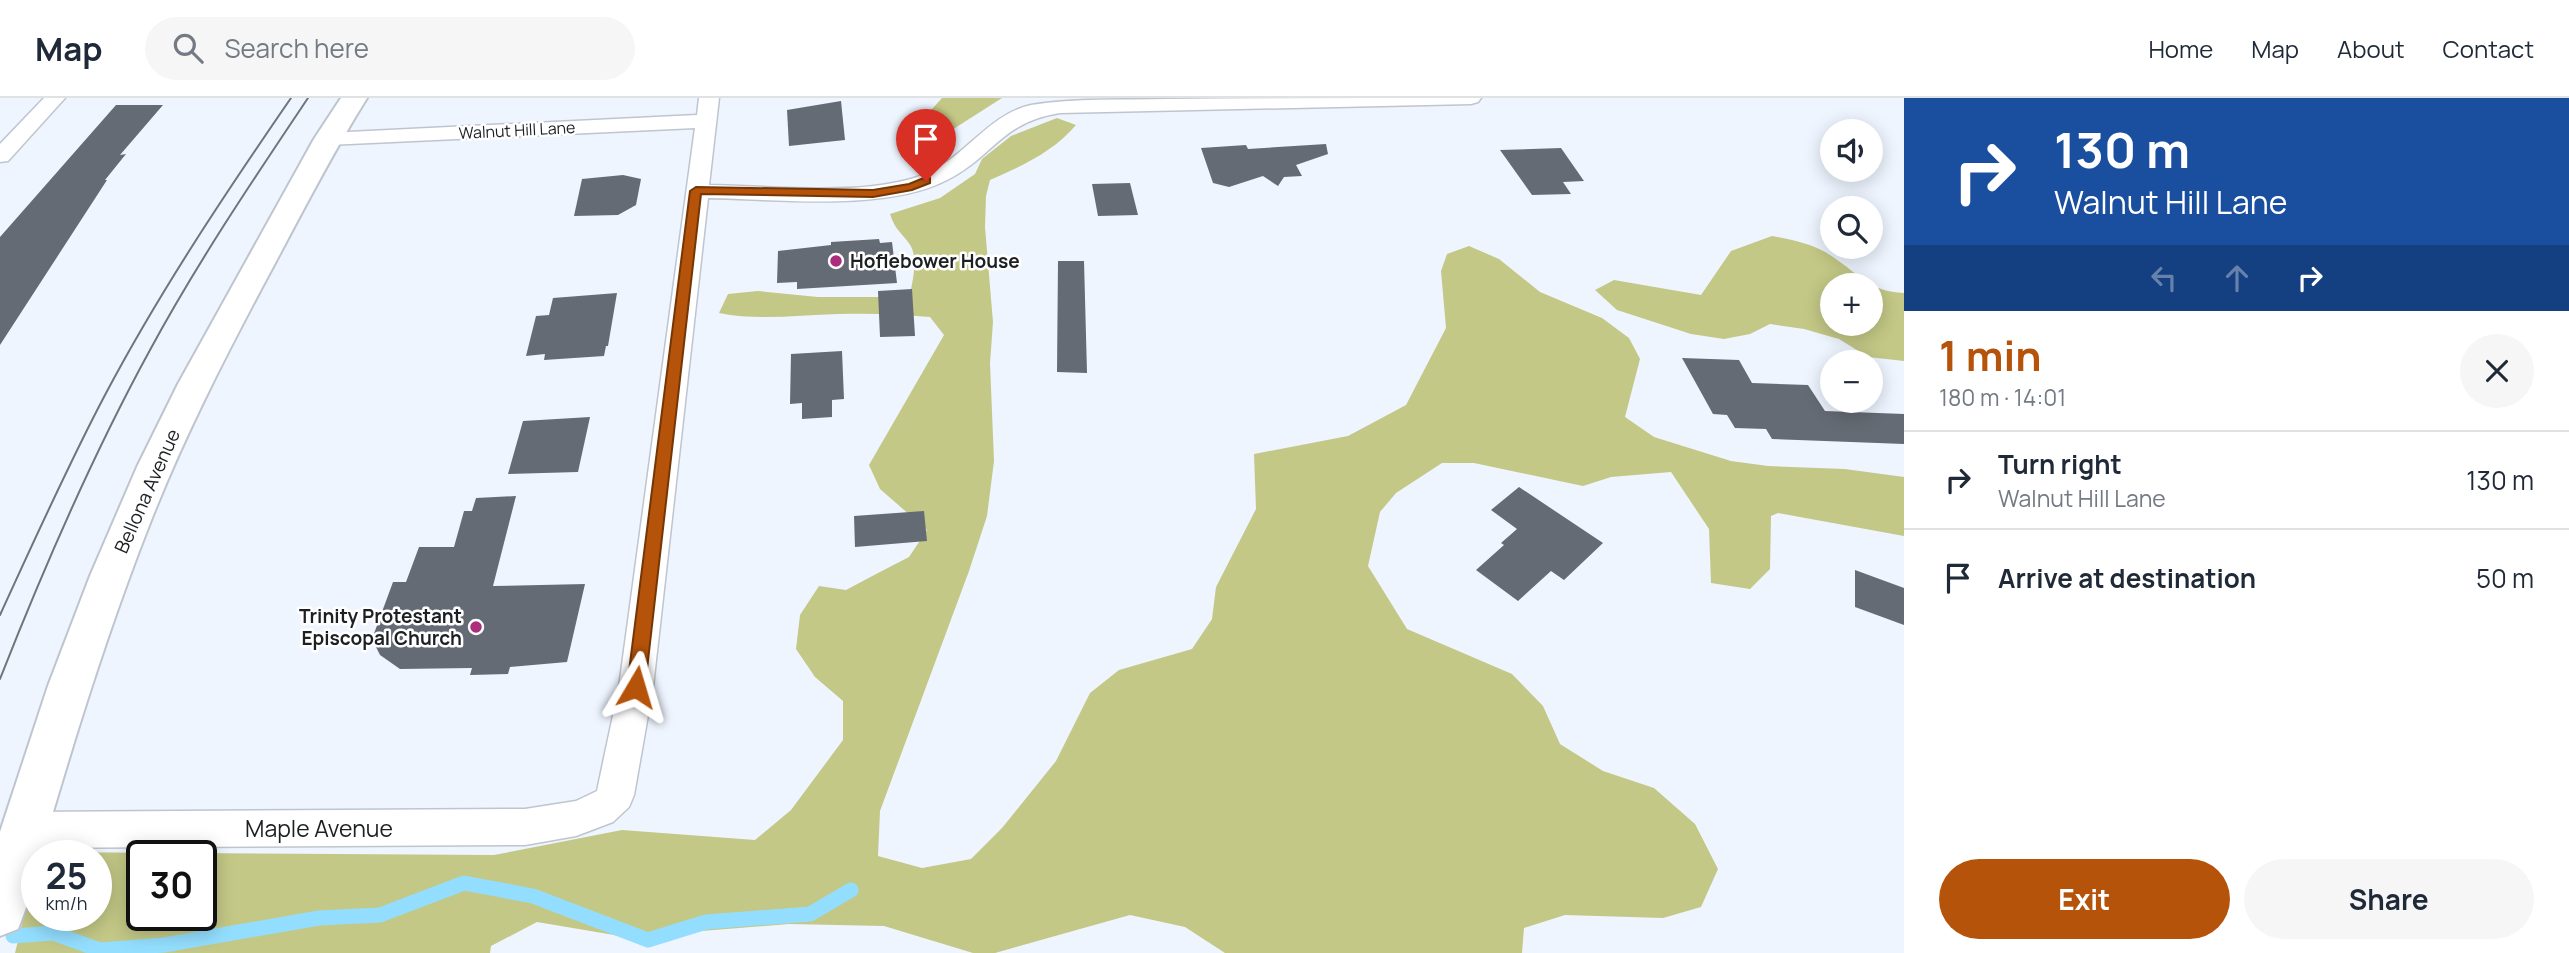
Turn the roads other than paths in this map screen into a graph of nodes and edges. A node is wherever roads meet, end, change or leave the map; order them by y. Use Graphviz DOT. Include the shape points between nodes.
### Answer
graph roads {
  1 [pos="55,98"];
  2 [pos="354,98"];
  3 [pos="1471,98"];
  4 [pos="707,110"];
  5 [pos="328,139"];
  6 [pos="0,156"];
  7 [pos="696,191"];
  8 [pos="23,830"];
  9 [pos="0,911"];
  1 -- 6 [label="street"];
  2 -- 5 [label="street, Bellona Avenue"];
  3 -- 7 [label="street" via="1060,107 1013,119 941,175 912,187 873,194"];
  4 -- 5 [label="street, Walnut Hill Lane"];
  4 -- 7 [label="street"];
  5 -- 8 [label="street, Bellona Avenue" via="146,488 88,635"];
  7 -- 8 [label="street, Maple Avenue" via="636,687 611,804 599,812 525,827"];
  8 -- 9 [label="street, Bellona Avenue"];
}
